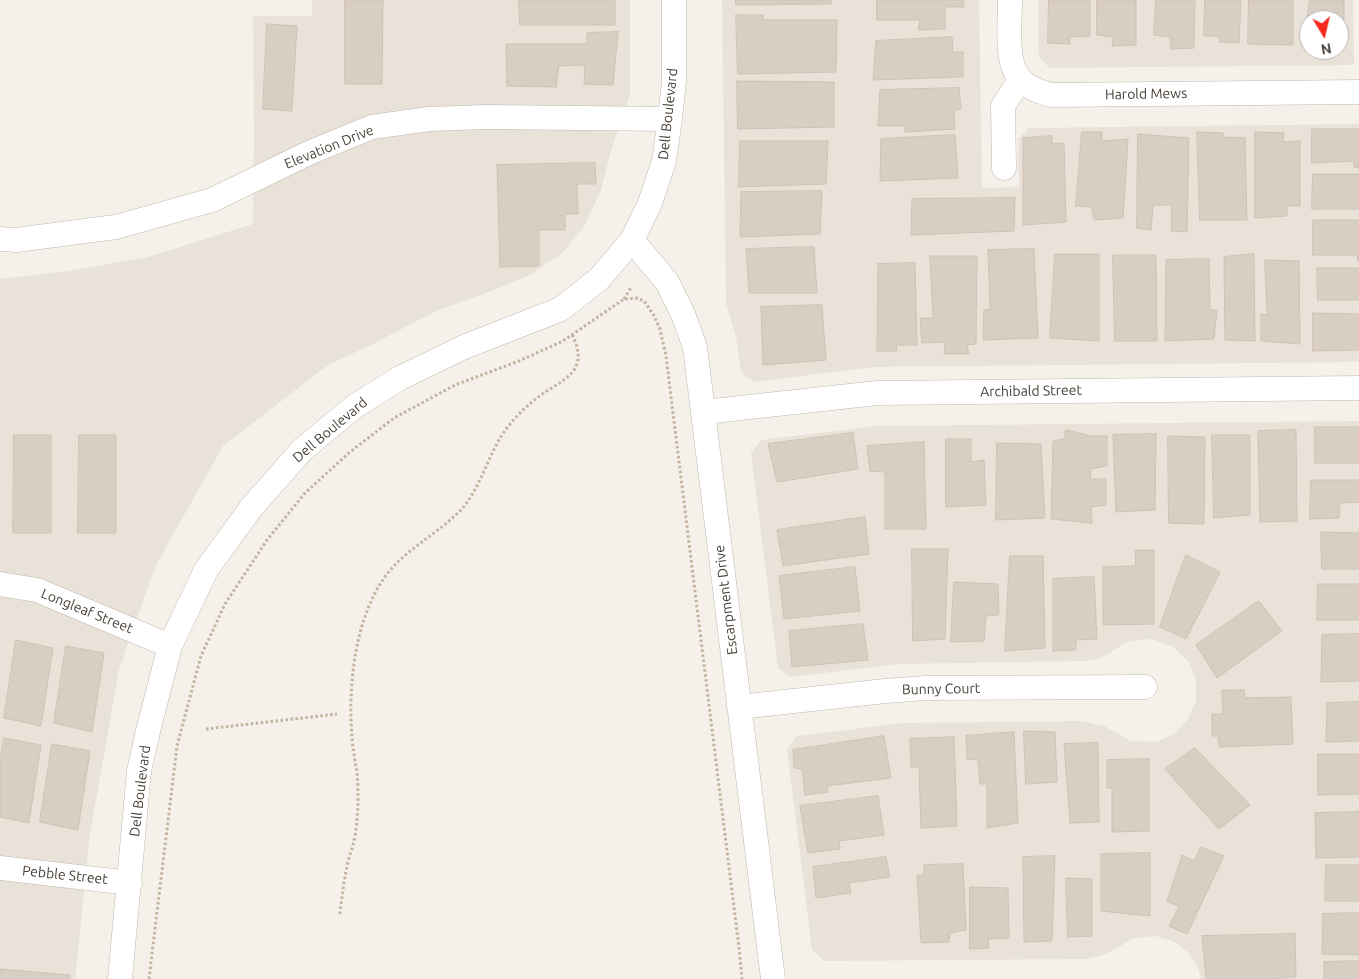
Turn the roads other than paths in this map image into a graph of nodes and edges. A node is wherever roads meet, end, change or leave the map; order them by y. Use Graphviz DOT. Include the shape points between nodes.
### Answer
graph roads {
  1 [pos="674,0"];
  2 [pos="1010,0"];
  3 [pos="1020,80"];
  4 [pos="1359,92"];
  5 [pos="670,119"];
  6 [pos="1004,168"];
  7 [pos="0,240"];
  8 [pos="632,240"];
  9 [pos="1359,388"];
  10 [pos="704,412"];
  11 [pos="0,584"];
  12 [pos="170,646"];
  13 [pos="1144,687"];
  14 [pos="739,708"];
  15 [pos="0,868"];
  16 [pos="130,883"];
  17 [pos="120,979"];
  18 [pos="773,979"];
  1 -- 5 [label="street, Dell Boulevard" via="674,81"];
  2 -- 3 [label="street" via="1010,59"];
  3 -- 4 [label="street, Harold Mews" via="1034,90 1051,95"];
  3 -- 6 [label="street" via="1003,106"];
  5 -- 7 [label="street, Elevation Drive" via="486,117 428,119 372,127 311,152 212,200 116,227"];
  5 -- 8 [label="street, Dell Boulevard" via="664,161 650,203"];
  8 -- 10 [label="street, Escarpment Drive" via="667,282 683,314 695,347"];
  8 -- 12 [label="street, Dell Boulevard" via="598,279 558,310 464,347 400,378 355,406 302,450 250,508 206,570"];
  9 -- 10 [label="street, Archibald Street" via="877,393"];
  10 -- 14 [label="street, Escarpment Drive"];
  11 -- 12 [label="street, Longleaf Street" via="37,590"];
  12 -- 16 [label="street, Dell Boulevard" via="139,771"];
  13 -- 14 [label="street, Bunny Court" via="885,690"];
  14 -- 18 [label="street, Escarpment Drive"];
  15 -- 16 [label="street, Pebble Street"];
  16 -- 17 [label="street, Dell Boulevard"];
}
